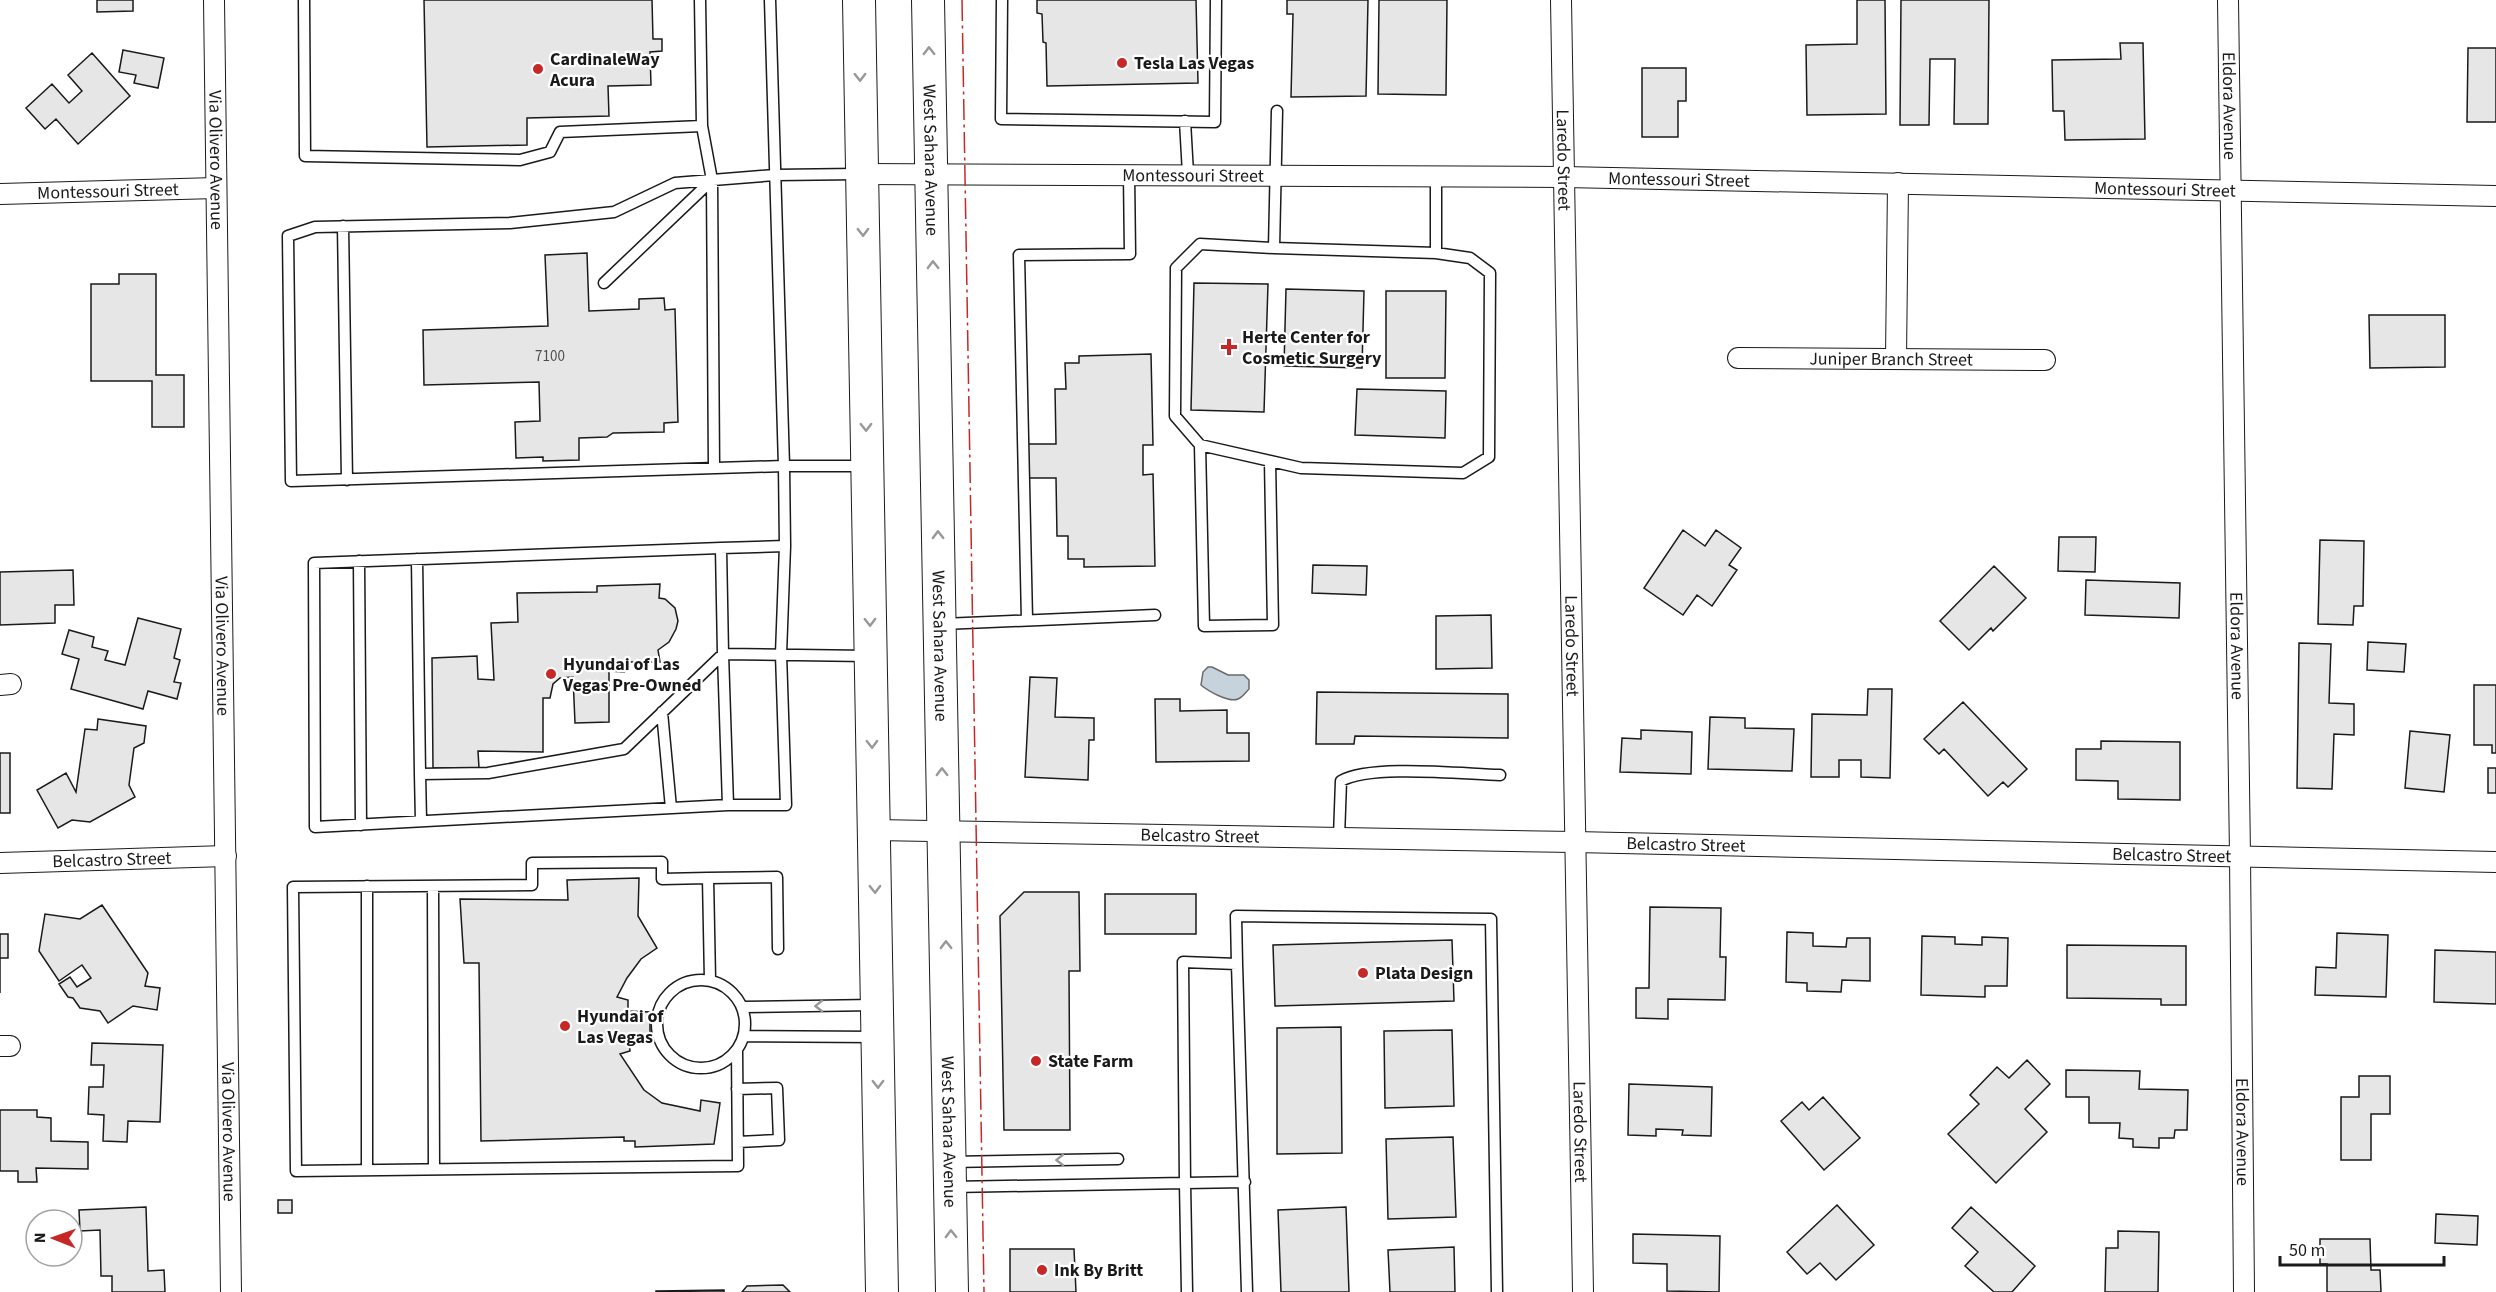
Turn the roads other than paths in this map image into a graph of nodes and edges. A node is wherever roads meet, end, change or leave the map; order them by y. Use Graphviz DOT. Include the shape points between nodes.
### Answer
graph roads {
  1 [pos="214,0"];
  2 [pos="304,0"];
  3 [pos="700,0"];
  4 [pos="770,0"];
  5 [pos="859,0"];
  6 [pos="928,0"];
  7 [pos="1002,0"];
  8 [pos="1216,0"];
  9 [pos="1561,0"];
  10 [pos="2228,0"];
  11 [pos="1277,111"];
  12 [pos="1185,121"];
  13 [pos="702,126"];
  14 [pos="931,172"];
  15 [pos="861,174"];
  16 [pos="1129,174"];
  17 [pos="1188,174"];
  18 [pos="774,175"];
  19 [pos="1277,175"];
  20 [pos="1436,176"];
  21 [pos="1564,177"];
  22 [pos="712,180"];
  23 [pos="1898,183"];
  24 [pos="216,188"];
  25 [pos="2231,190"];
  26 [pos="0,194"];
  27 [pos="2496,196"];
  28 [pos="344,226"];
  29 [pos="1274,248"];
  30 [pos="1436,253"];
  31 [pos="604,283"];
  32 [pos="1738,358"];
  33 [pos="1896,359"];
  34 [pos="2045,360"];
  35 [pos="1200,446"];
  36 [pos="1270,461"];
  37 [pos="784,466"];
  38 [pos="867,466"];
  39 [pos="714,468"];
  40 [pos="347,480"];
  41 [pos="785,546"];
  42 [pos="721,548"];
  43 [pos="417,559"];
  44 [pos="359,561"];
  45 [pos="1155,615"];
  46 [pos="1027,620"];
  47 [pos="940,624"];
  48 [pos="723,654"];
  49 [pos="781,654"];
  50 [pos="870,656"];
  51 [pos="662,712"];
  52 [pos="420,774"];
  53 [pos="1500,775"];
  54 [pos="728,805"];
  55 [pos="671,808"];
  56 [pos="421,821"];
  57 [pos="361,825"];
  58 [pos="874,830"];
  59 [pos="944,831"];
  60 [pos="1339,837"];
  61 [pos="1575,842"];
  62 [pos="226,855"];
  63 [pos="2240,856"];
  64 [pos="2496,862"];
  65 [pos="0,863"];
  66 [pos="708,878"];
  67 [pos="367,886"];
  68 [pos="433,886"];
  69 [pos="778,949"];
  70 [pos="1237,964"];
  71 [pos="710,980"];
  72 [pos="878,1005"];
  73 [pos="742,1007"];
  74 [pos="744,1036"];
  75 [pos="878,1037"];
  76 [pos="737,1050"];
  77 [pos="737,1089"];
  78 [pos="738,1142"];
  79 [pos="1118,1159"];
  80 [pos="434,1169"];
  81 [pos="367,1170"];
  82 [pos="950,1175"];
  83 [pos="1245,1182"];
  84 [pos="1185,1183"];
  85 [pos="231,1292"];
  86 [pos="882,1292"];
  87 [pos="952,1292"];
  88 [pos="1187,1292"];
  89 [pos="1247,1292"];
  90 [pos="1497,1292"];
  91 [pos="1583,1292"];
  92 [pos="2244,1292"];
  1 -- 24 [label="street, Via Olivero Avenue"];
  2 -- 13 [label="lane" via="305,156 520,160 550,152 560,132"];
  3 -- 13 [label="lane"];
  4 -- 18 [label="lane"];
  5 -- 15 [label="main road, one-way"];
  14 -- 6 [label="main road, West Sahara Avenue, one-way"];
  7 -- 12 [label="lane" via="1001,119"];
  8 -- 12 [label="lane" via="1215,122"];
  9 -- 21 [label="street, Laredo Street"];
  10 -- 25 [label="street, Eldora Avenue"];
  11 -- 19 [label="lane"];
  12 -- 17 [label="lane"];
  13 -- 22 [label="lane"];
  14 -- 15 [label="street, Montessouri Street"];
  14 -- 16 [label="street, Montessouri Street"];
  47 -- 14 [label="main road, West Sahara Avenue, one-way"];
  15 -- 18 [label="lane"];
  15 -- 38 [label="main road, one-way"];
  16 -- 17 [label="street, Montessouri Street"];
  16 -- 46 [label="lane" via="1130,254 1018,255"];
  17 -- 19 [label="street, Montessouri Street"];
  18 -- 22 [label="lane"];
  18 -- 37 [label="lane"];
  19 -- 20 [label="street, Montessouri Street"];
  19 -- 29 [label="lane"];
  20 -- 21 [label="street, Montessouri Street"];
  20 -- 30 [label="lane"];
  21 -- 23 [label="street, Montessouri Street"];
  21 -- 61 [label="street, Laredo Street"];
  22 -- 28 [label="lane" via="675,183 614,212 510,222"];
  22 -- 31 [label="lane"];
  22 -- 39 [label="lane"];
  23 -- 25 [label="street, Montessouri Street"];
  23 -- 33 [label="street"];
  24 -- 26 [label="street, Montessouri Street"];
  24 -- 62 [label="street, Via Olivero Avenue"];
  25 -- 27 [label="street, Montessouri Street"];
  25 -- 63 [label="street, Eldora Avenue"];
  28 -- 40 [label="lane"];
  28 -- 40 [label="lane" via="315,227 288,236 291,481"];
  29 -- 30 [label="lane"];
  29 -- 35 [label="lane" via="1200,244 1176,268 1175,416"];
  30 -- 36 [label="lane" via="1470,258 1490,273 1489,457 1464,473 1301,468"];
  32 -- 33 [label="street, Juniper Branch Street"];
  33 -- 34 [label="street, Juniper Branch Street"];
  35 -- 36 [label="lane"];
  35 -- 36 [label="lane" via="1204,626 1273,625"];
  37 -- 38 [label="lane"];
  37 -- 39 [label="lane"];
  37 -- 41 [label="lane"];
  38 -- 50 [label="main road, one-way"];
  39 -- 40 [label="lane"];
  41 -- 42 [label="lane"];
  41 -- 49 [label="lane"];
  42 -- 43 [label="lane"];
  42 -- 48 [label="lane"];
  43 -- 44 [label="lane"];
  43 -- 52 [label="lane"];
  44 -- 57 [label="lane"];
  44 -- 57 [label="lane" via="314,563 315,827"];
  45 -- 46 [label="lane"];
  46 -- 47 [label="lane"];
  59 -- 47 [label="main road, West Sahara Avenue, one-way"];
  48 -- 49 [label="lane"];
  48 -- 51 [label="lane"];
  48 -- 54 [label="lane"];
  49 -- 50 [label="lane"];
  49 -- 54 [label="lane" via="786,805"];
  50 -- 58 [label="main road, one-way"];
  51 -- 52 [label="lane" via="624,749 488,773"];
  51 -- 55 [label="lane"];
  52 -- 56 [label="lane"];
  53 -- 60 [label="lane" via="1382,772 1351,776 1341,782"];
  54 -- 55 [label="lane"];
  55 -- 56 [label="lane"];
  56 -- 57 [label="lane"];
  58 -- 59 [label="street, Belcastro Street"];
  58 -- 72 [label="main road, one-way"];
  59 -- 60 [label="street, Belcastro Street"];
  82 -- 59 [label="main road, West Sahara Avenue, one-way"];
  60 -- 61 [label="street, Belcastro Street"];
  61 -- 63 [label="street, Belcastro Street"];
  61 -- 91 [label="street, Laredo Street"];
  62 -- 65 [label="street, Belcastro Street"];
  62 -- 85 [label="street, Via Olivero Avenue"];
  63 -- 64 [label="street, Belcastro Street"];
  63 -- 92 [label="street, Eldora Avenue"];
  66 -- 68 [label="lane" via="662,879 662,862 532,863 532,885"];
  66 -- 69 [label="lane" via="777,877"];
  66 -- 71 [label="lane"];
  67 -- 68 [label="lane"];
  67 -- 81 [label="lane"];
  67 -- 81 [label="lane" via="293,887 296,1171"];
  68 -- 80 [label="lane"];
  70 -- 83 [label="lane"];
  70 -- 84 [label="lane" via="1183,962"];
  70 -- 90 [label="lane" via="1236,916 1491,919"];
  71 -- 73 [label="lane" via="735,994"];
  71 -- 76 [label="lane" via="695,979 669,992 661,1005 657,1033 663,1047 685,1066 714,1067"];
  72 -- 73 [label="lane, one-way"];
  72 -- 75 [label="main road"];
  73 -- 74 [label="lane"];
  74 -- 75 [label="lane"];
  74 -- 76 [label="lane"];
  75 -- 86 [label="main road, one-way"];
  76 -- 77 [label="lane"];
  77 -- 78 [label="lane"];
  77 -- 78 [label="lane" via="777,1088 779,1140"];
  78 -- 80 [label="lane" via="738,1166"];
  79 -- 82 [label="lane, one-way"];
  80 -- 81 [label="lane"];
  82 -- 84 [label="lane" via="1118,1184"];
  87 -- 82 [label="main road, West Sahara Avenue, one-way"];
  83 -- 84 [label="lane"];
  83 -- 89 [label="lane"];
  84 -- 88 [label="lane"];
}
